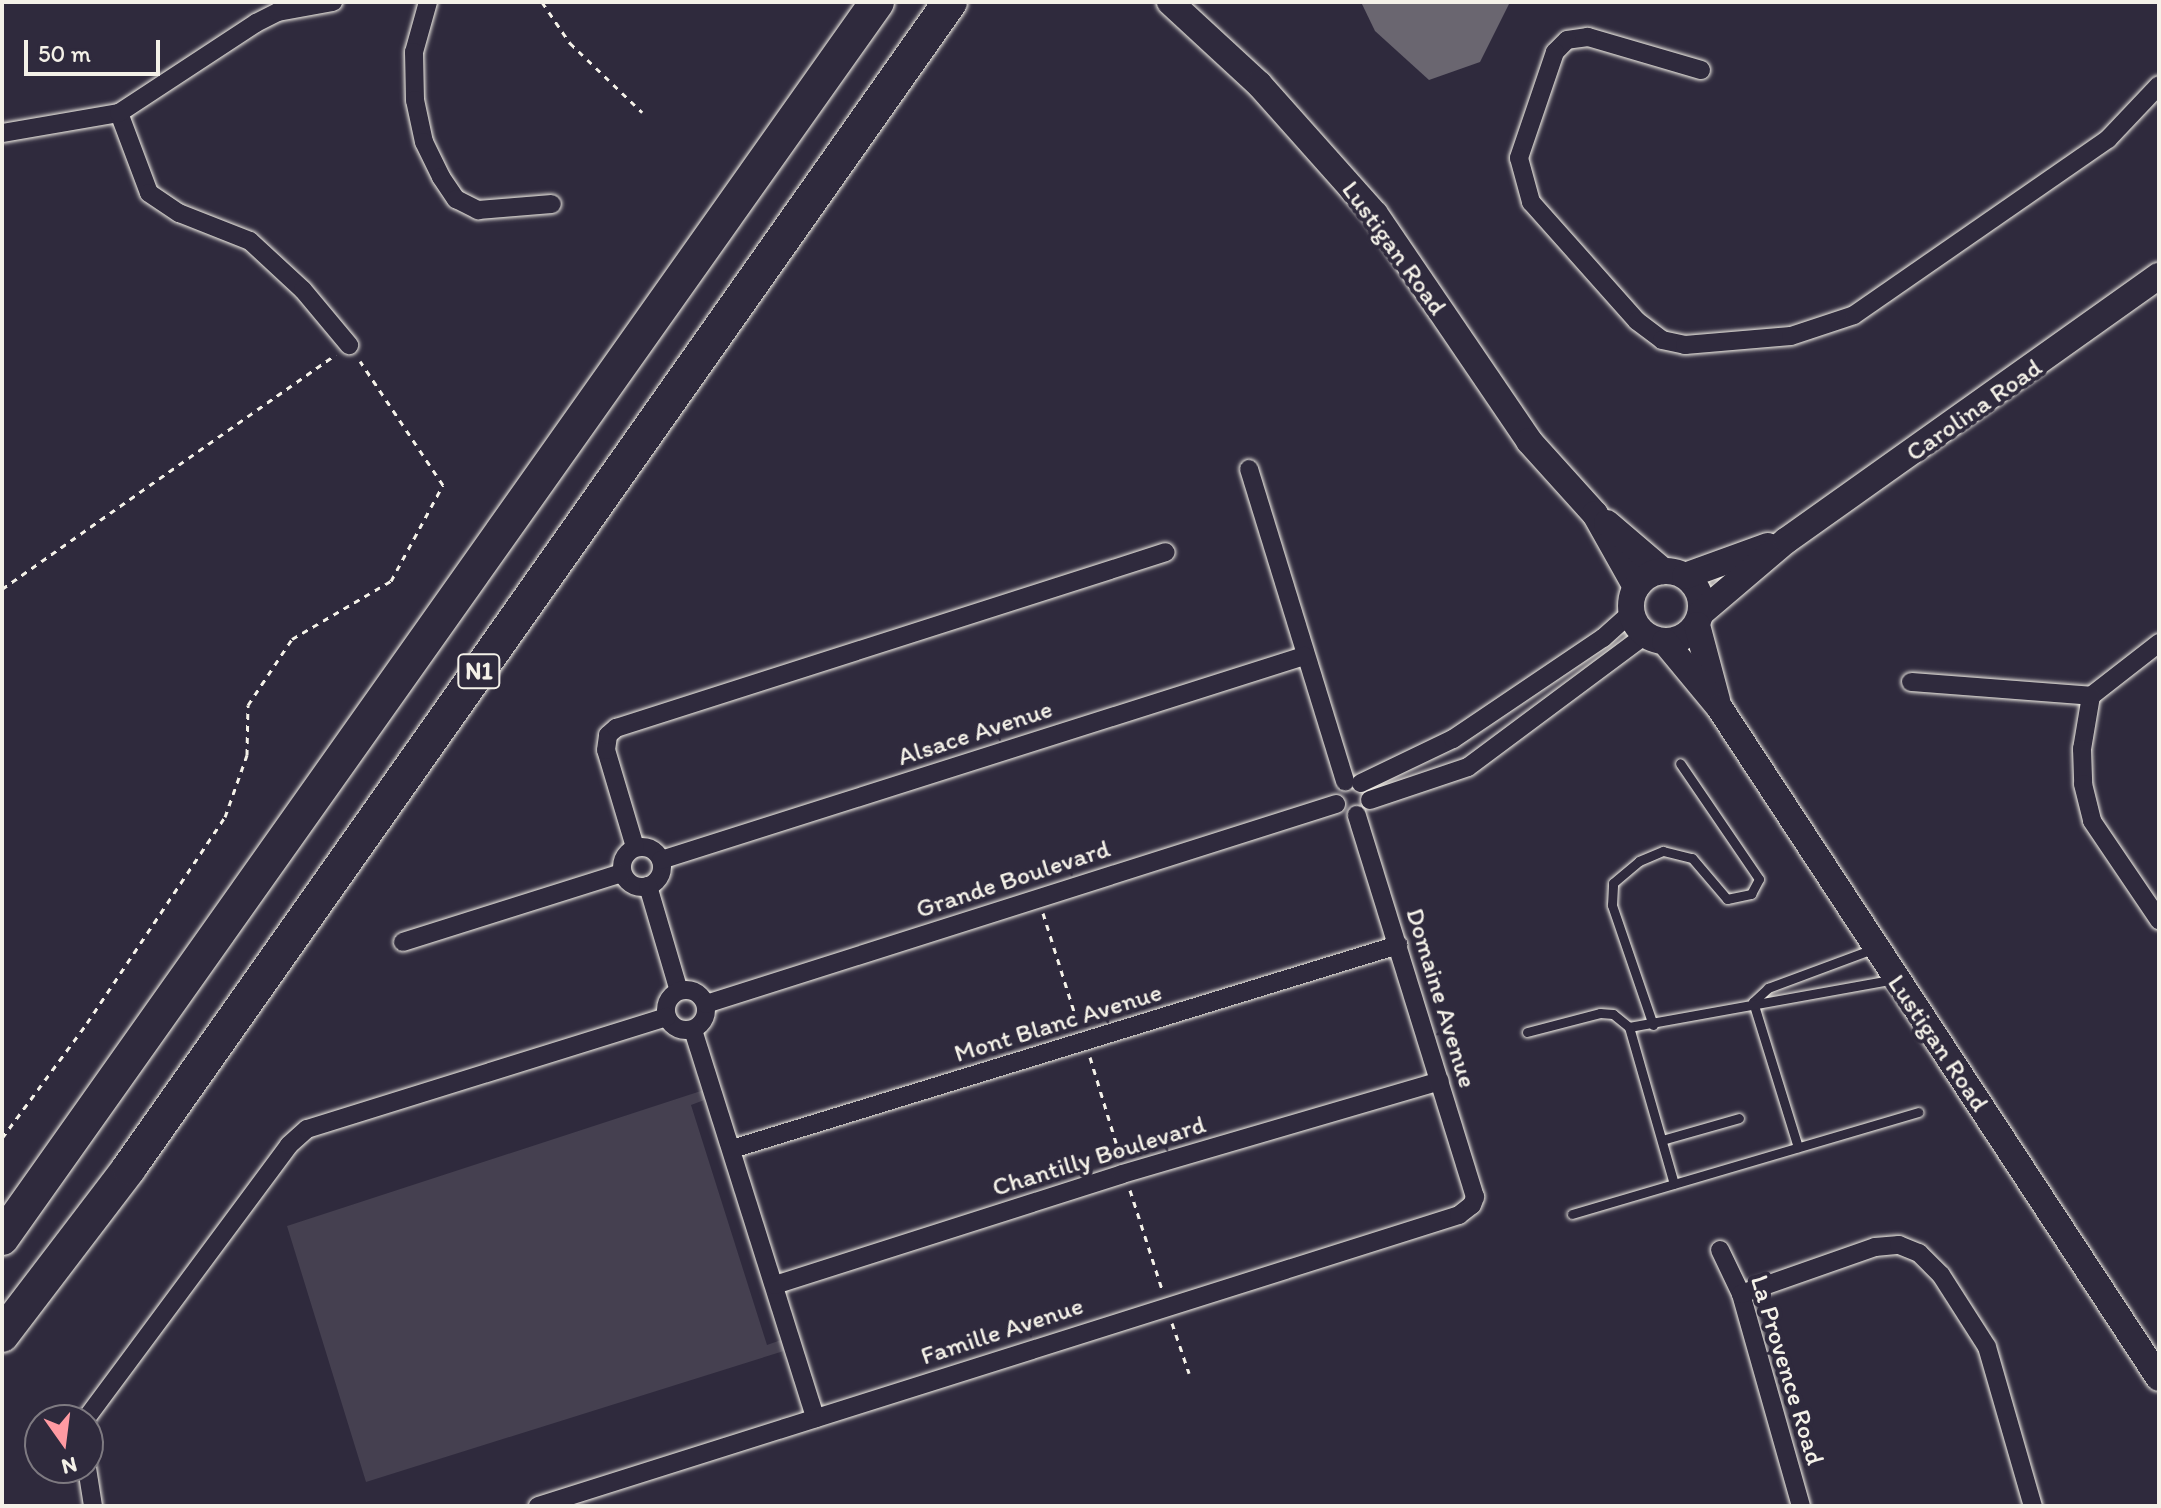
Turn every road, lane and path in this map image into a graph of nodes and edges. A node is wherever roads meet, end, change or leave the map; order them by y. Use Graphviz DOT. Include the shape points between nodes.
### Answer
graph roads {
  1 [pos="333,2"];
  2 [pos="428,2"];
  3 [pos="542,2"];
  4 [pos="877,2"];
  5 [pos="950,2"];
  6 [pos="1170,2"];
  7 [pos="1701,70"];
  8 [pos="2159,85"];
  9 [pos="642,112"];
  10 [pos="119,113"];
  11 [pos="2,133"];
  12 [pos="552,204"];
  13 [pos="2159,276"];
  14 [pos="349,345"];
  15 [pos="1249,469"];
  16 [pos="1595,514"];
  17 [pos="1787,540"];
  18 [pos="1166,552"];
  19 [pos="1674,573"];
  20 [pos="2,589"];
  21 [pos="1699,618"];
  22 [pos="1644,619"];
  23 [pos="2159,643"];
  24 [pos="1304,656"];
  25 [pos="1911,682"];
  26 [pos="2091,696"];
  27 [pos="1719,707"];
  28 [pos="1494,713"];
  29 [pos="1510,738"];
  30 [pos="1447,743"];
  31 [pos="1680,763"];
  32 [pos="1462,769"];
  33 [pos="1353,782"];
  34 [pos="1370,800"];
  35 [pos="1336,804"];
  36 [pos="1357,815"];
  37 [pos="635,847"];
  38 [pos="661,860"];
  39 [pos="622,873"];
  40 [pos="648,886"];
  41 [pos="1038,898"];
  42 [pos="2159,920"];
  43 [pos="403,942"];
  44 [pos="1398,945"];
  45 [pos="1875,948"];
  46 [pos="1895,979"];
  47 [pos="679,991"];
  48 [pos="1753,1002"];
  49 [pos="706,1004"];
  50 [pos="667,1017"];
  51 [pos="1653,1025"];
  52 [pos="1629,1027"];
  53 [pos="693,1030"];
  54 [pos="1527,1032"];
  55 [pos="1084,1042"];
  56 [pos="1440,1081"];
  57 [pos="1918,1112"];
  58 [pos="1739,1118"];
  59 [pos="2,1138"];
  60 [pos="1662,1140"];
  61 [pos="1798,1147"];
  62 [pos="732,1149"];
  63 [pos="1124,1174"];
  64 [pos="1674,1184"];
  65 [pos="1475,1197"];
  66 [pos="1572,1214"];
  67 [pos="2,1238"];
  68 [pos="1720,1250"];
  69 [pos="775,1285"];
  70 [pos="1741,1294"];
  71 [pos="1167,1307"];
  72 [pos="2,1335"];
  73 [pos="1189,1373"];
  74 [pos="2159,1378"];
  75 [pos="97,1404"];
  76 [pos="815,1418"];
  77 [pos="92,1484"];
  78 [pos="93,1506"];
  79 [pos="538,1506"];
  80 [pos="1801,1506"];
  81 [pos="2033,1506"];
  1 -- 10 [label="street" via="278,12 256,23"];
  2 -- 12 [label="street" via="414,52 415,100 424,142 441,177 456,199 478,210"];
  3 -- 9 [label="path" via="570,43"];
  4 -- 67 [label="highway, N1"];
  5 -- 72 [label="highway, N1" via="138,1155"];
  6 -- 16 [label="street, Lustigan Road" via="1259,84 1375,214 1529,441"];
  7 -- 8 [label="street" via="1588,37 1567,40 1555,52 1519,158 1524,188 1552,226 1637,321 1662,340 1685,345 1791,336 1854,315 2108,139"];
  10 -- 11 [label="street"];
  10 -- 14 [label="street" via="149,193 179,213 250,241 303,290"];
  13 -- 17 [label="street, Carolina Road"];
  14 -- 20 [label="path"];
  14 -- 59 [label="path" via="443,485 391,581 292,639 256,692 248,705 247,755 225,817 87,1023"];
  15 -- 24 [label="street"];
  16 -- 19 [label="street, Lustigan Road"];
  16 -- 22 [label="street, Lustigan Road"];
  17 -- 19 [label="street, Carolina Road"];
  17 -- 21 [label="street, Carolina Road"];
  18 -- 37 [label="street" via="616,728 608,735 606,750"];
  19 -- 21 [label="street, Lustigan Road" via="1699,591"];
  19 -- 22 [label="street, Carolina Road"];
  21 -- 22 [label="street, Carolina Road" via="1683,638"];
  21 -- 27 [label="street, Lustigan Road"];
  22 -- 27 [label="street, Lustigan Road"];
  22 -- 28 [label="street" via="1603,638"];
  22 -- 29 [label="street"];
  23 -- 26 [label="street"];
  24 -- 33 [label="street"];
  24 -- 38 [label="street, Alsace Avenue"];
  25 -- 26 [label="street"];
  26 -- 42 [label="street" via="2082,749 2092,821"];
  27 -- 45 [label="street, Lustigan Road"];
  28 -- 29 [label="street"];
  28 -- 30 [label="street"];
  29 -- 32 [label="street"];
  30 -- 32 [label="street"];
  30 -- 33 [label="street"];
  31 -- 51 [label="lane" via="1759,879 1751,894 1727,899 1692,858 1663,851 1639,861 1613,883 1612,905"];
  32 -- 34 [label="street"];
  33 -- 34 [label="street"];
  33 -- 35 [label="street" via="1338,788"];
  34 -- 36 [label="street"];
  35 -- 36 [label="street" via="1343,813"];
  35 -- 41 [label="street, Grande Boulevard"];
  36 -- 44 [label="street, Domaine Avenue"];
  37 -- 38 [label="street" via="646,846"];
  37 -- 39 [label="street" via="621,862"];
  38 -- 40 [label="street" via="662,871"];
  39 -- 40 [label="street" via="637,887"];
  39 -- 43 [label="street"];
  40 -- 47 [label="street"];
  41 -- 49 [label="street, Grande Boulevard"];
  41 -- 55 [label="path"];
  44 -- 55 [label="street, Mont Blanc Avenue"];
  44 -- 56 [label="street, Domaine Avenue"];
  45 -- 46 [label="street, Lustigan Road"];
  45 -- 48 [label="lane" via="1768,988"];
  46 -- 48 [label="lane"];
  46 -- 74 [label="street, Lustigan Road"];
  47 -- 49 [label="street" via="700,995"];
  47 -- 50 [label="street" via="666,1006"];
  48 -- 51 [label="lane"];
  48 -- 61 [label="lane"];
  49 -- 53 [label="street" via="706,1015"];
  50 -- 53 [label="street" via="673,1026"];
  50 -- 75 [label="street" via="307,1129 289,1145"];
  51 -- 52 [label="lane"];
  52 -- 54 [label="lane" via="1613,1014 1600,1013"];
  52 -- 60 [label="lane"];
  53 -- 62 [label="street"];
  55 -- 62 [label="street, Mont Blanc Avenue"];
  55 -- 63 [label="path"];
  56 -- 63 [label="street, Chantilly Boulevard"];
  56 -- 65 [label="street, Domaine Avenue"];
  57 -- 61 [label="lane"];
  58 -- 60 [label="lane"];
  60 -- 64 [label="lane"];
  61 -- 64 [label="lane"];
  62 -- 69 [label="street"];
  63 -- 69 [label="street, Chantilly Boulevard"];
  63 -- 71 [label="path"];
  64 -- 66 [label="lane"];
  65 -- 71 [label="street, Famille Avenue" via="1459,1215"];
  68 -- 70 [label="street, La Provence Road"];
  69 -- 76 [label="street"];
  70 -- 80 [label="street, La Provence Road"];
  70 -- 81 [label="street" via="1875,1247 1899,1245 1919,1253 1941,1275 1987,1347"];
  71 -- 73 [label="path"];
  71 -- 76 [label="street, Famille Avenue"];
  76 -- 79 [label="street, Famille Avenue"];
  77 -- 78 [label="street"];
}
